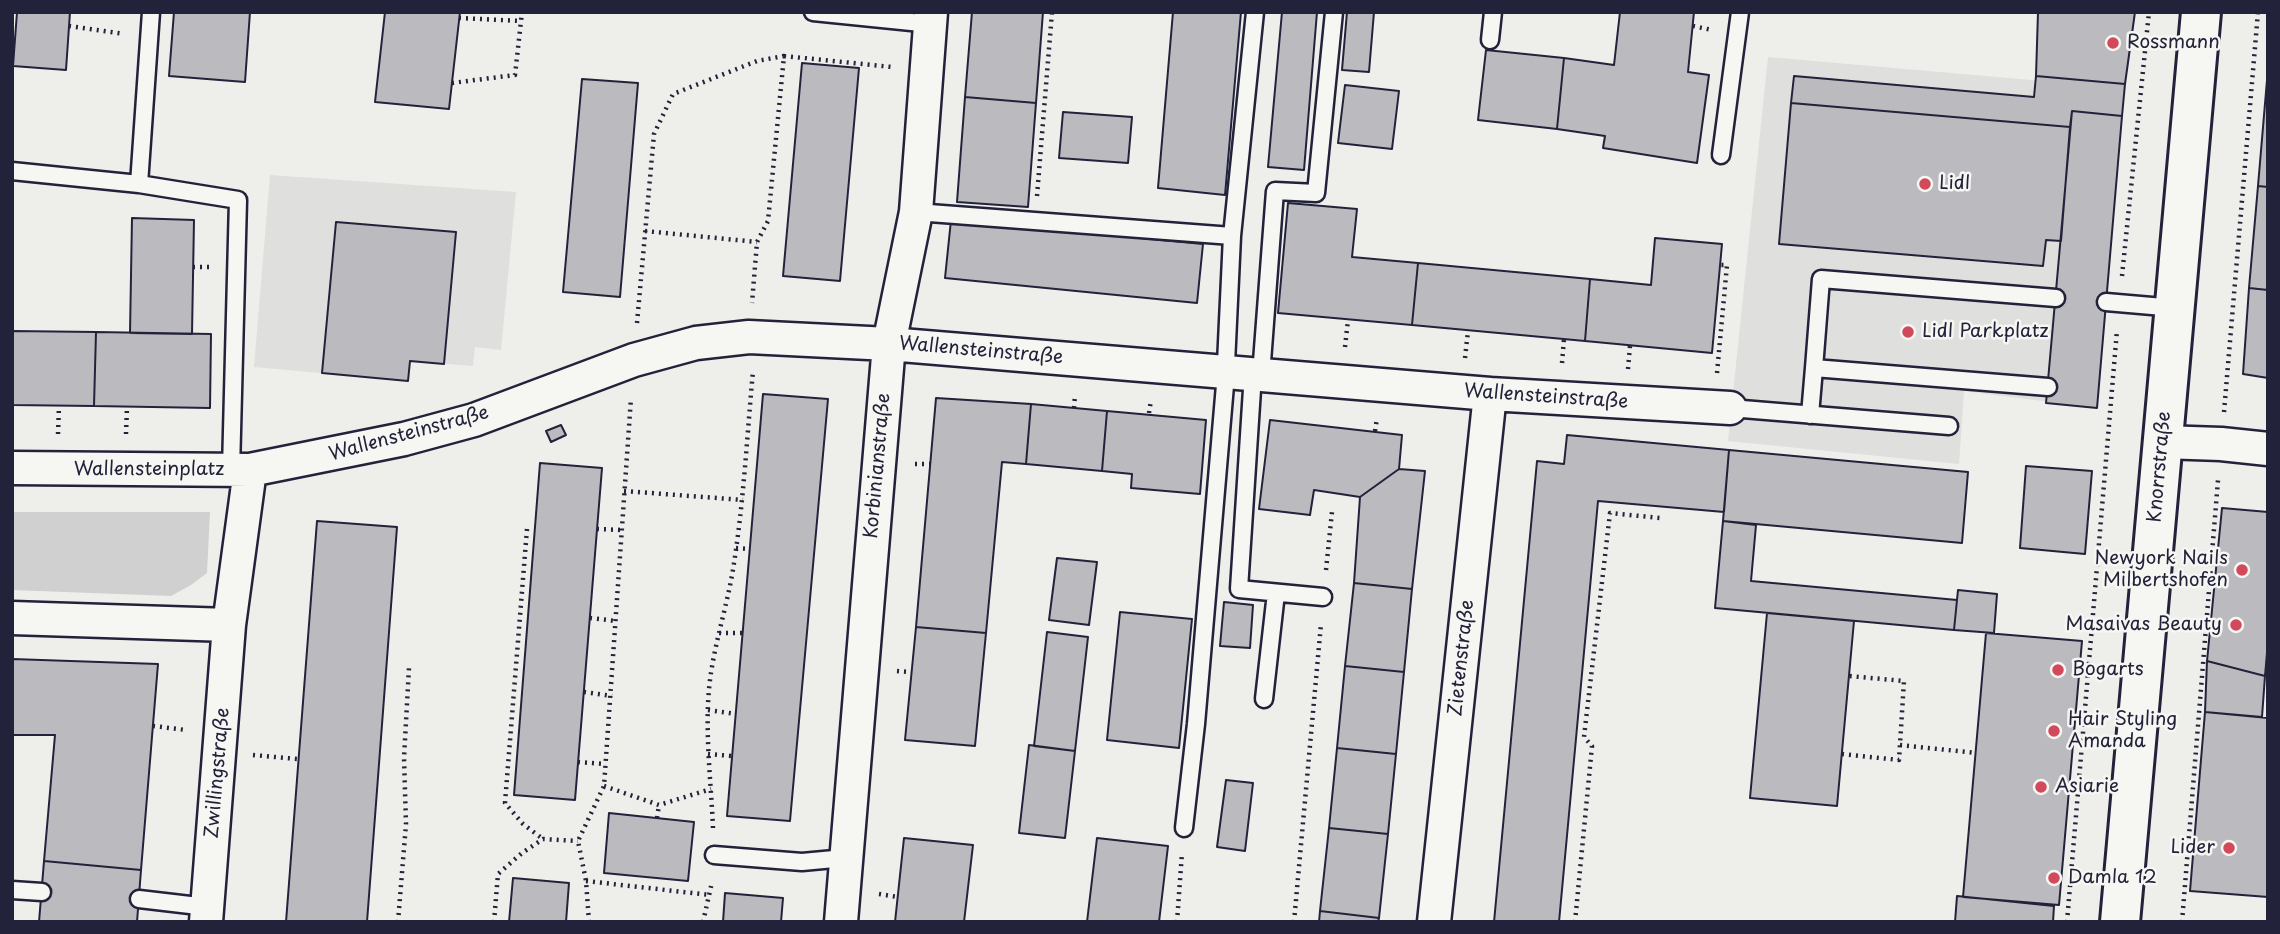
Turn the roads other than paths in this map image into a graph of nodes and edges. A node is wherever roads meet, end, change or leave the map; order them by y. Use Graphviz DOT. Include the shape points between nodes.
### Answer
graph roads {
  1 [pos="151,12"];
  2 [pos="813,12"];
  3 [pos="1255,12"];
  4 [pos="1334,12"];
  5 [pos="1493,12"];
  6 [pos="1740,12"];
  7 [pos="2201,12"];
  8 [pos="931,18"];
  9 [pos="1490,40"];
  10 [pos="1721,155"];
  11 [pos="12,171"];
  12 [pos="139,184"];
  13 [pos="916,212"];
  14 [pos="1233,236"];
  15 [pos="2056,298"];
  16 [pos="2112,303"];
  17 [pos="2175,308"];
  18 [pos="889,344"];
  19 [pos="1814,368"];
  20 [pos="1247,374"];
  21 [pos="2048,387"];
  22 [pos="1490,394"];
  23 [pos="1722,408"];
  24 [pos="1810,415"];
  25 [pos="1949,426"];
  26 [pos="2162,442"];
  27 [pos="2268,449"];
  28 [pos="12,468"];
  29 [pos="240,470"];
  30 [pos="1276,593"];
  31 [pos="1323,597"];
  32 [pos="12,618"];
  33 [pos="229,625"];
  34 [pos="1264,699"];
  35 [pos="1184,828"];
  36 [pos="714,855"];
  37 [pos="845,858"];
  38 [pos="12,890"];
  39 [pos="42,892"];
  40 [pos="139,900"];
  41 [pos="207,914"];
  42 [pos="841,922"];
  43 [pos="1434,922"];
  44 [pos="2120,922"];
  1 -- 12 [label="lane"];
  2 -- 8 [label="lane"];
  3 -- 14 [label="lane"];
  4 -- 20 [label="lane" via="1316,193 1275,191"];
  5 -- 9 [label="lane"];
  6 -- 10 [label="lane"];
  7 -- 17 [label="street, Knorrstraße"];
  8 -- 13 [label="street, Korbinianstraße"];
  11 -- 12 [label="lane"];
  12 -- 29 [label="lane" via="238,200"];
  13 -- 14 [label="lane"];
  13 -- 18 [label="street, Korbinianstraße"];
  14 -- 20 [label="lane"];
  15 -- 19 [label="lane" via="1821,279"];
  16 -- 17 [label="lane"];
  17 -- 26 [label="street, Knorrstraße"];
  18 -- 20 [label="street, Wallensteinstraße"];
  18 -- 29 [label="street, Wallensteinstraße" via="752,337 696,343 404,439"];
  18 -- 37 [label="street, Korbinianstraße"];
  19 -- 21 [label="lane"];
  19 -- 24 [label="lane"];
  20 -- 22 [label="street, Wallensteinstraße"];
  20 -- 30 [label="lane" via="1239,589"];
  20 -- 35 [label="lane"];
  22 -- 23 [label="street, Wallensteinstraße"];
  22 -- 43 [label="street, Zietenstraße"];
  23 -- 24 [label="lane"];
  24 -- 25 [label="lane"];
  26 -- 27 [label="street"];
  26 -- 44 [label="street, Knorrstraße"];
  28 -- 29 [label="street, Wallensteinplatz"];
  29 -- 33 [label="street, Wallensteinplatz"];
  30 -- 31 [label="lane"];
  30 -- 34 [label="lane"];
  32 -- 33 [label="street"];
  33 -- 41 [label="street, Zwillingstraße"];
  36 -- 37 [label="lane" via="802,862"];
  37 -- 42 [label="street, Korbinianstraße"];
  38 -- 39 [label="lane"];
  40 -- 41 [label="lane"];
}
